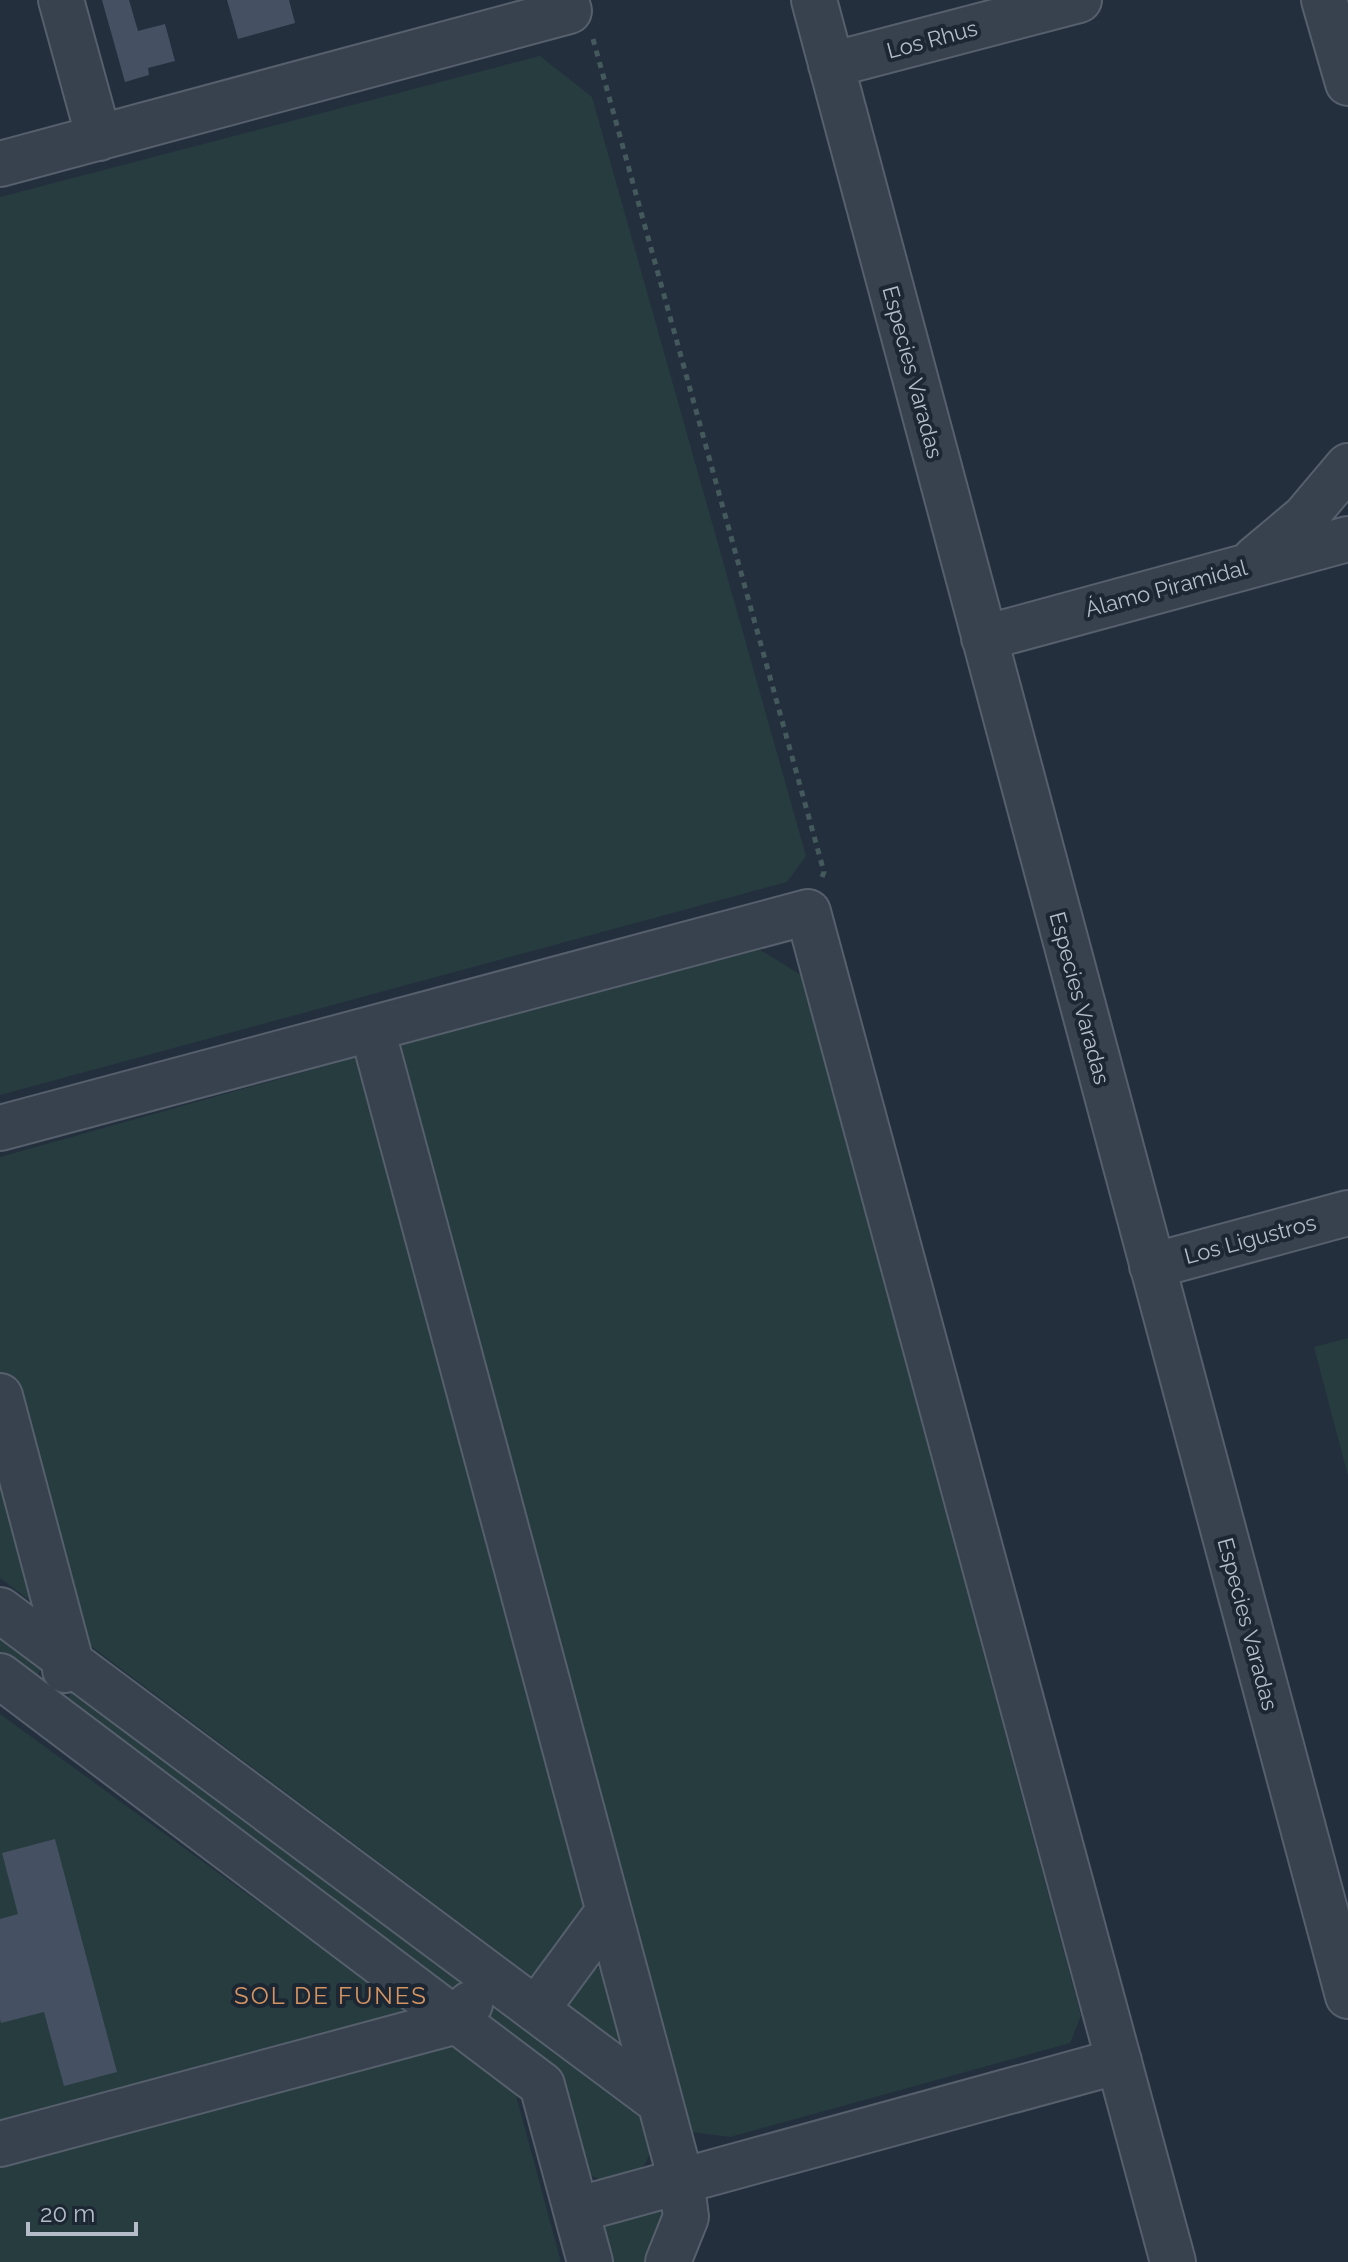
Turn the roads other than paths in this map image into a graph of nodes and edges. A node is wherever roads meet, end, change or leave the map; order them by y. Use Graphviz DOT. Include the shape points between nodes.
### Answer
graph roads {
  1 [pos="61,0"];
  2 [pos="814,0"];
  3 [pos="1079,0"];
  4 [pos="567,5"];
  5 [pos="1333,14"];
  6 [pos="831,65"];
  7 [pos="1348,83"];
  8 [pos="99,138"];
  9 [pos="0,164"];
  10 [pos="1348,466"];
  11 [pos="1348,539"];
  12 [pos="1248,566"];
  13 [pos="984,638"];
  14 [pos="372,1029"];
  15 [pos="0,1128"];
  16 [pos="1348,1213"];
  17 [pos="1152,1266"];
  18 [pos="0,1396"];
  19 [pos="0,1610"];
  20 [pos="71,1663"];
  21 [pos="0,1676"];
  22 [pos="35,1703"];
  23 [pos="608,1912"];
  24 [pos="491,1977"];
  25 [pos="1348,1996"];
  26 [pos="536,2010"];
  27 [pos="457,2021"];
  28 [pos="1119,2061"];
  29 [pos="657,2100"];
  30 [pos="0,2144"];
  31 [pos="681,2180"];
  32 [pos="576,2210"];
  33 [pos="590,2262"];
  34 [pos="668,2262"];
  35 [pos="1173,2262"];
  1 -- 8 [label="street"];
  2 -- 6 [label="street, Especies Varadas"];
  3 -- 6 [label="street, Los Rhus"];
  4 -- 8 [label="street"];
  5 -- 7 [label="street"];
  6 -- 13 [label="street, Especies Varadas"];
  8 -- 9 [label="street"];
  10 -- 12 [label="street" via="1305,517"];
  11 -- 12 [label="street, Álamo Piramidal"];
  12 -- 13 [label="street, Álamo Piramidal"];
  13 -- 17 [label="street, Especies Varadas"];
  14 -- 15 [label="street"];
  14 -- 23 [label="street"];
  14 -- 28 [label="street" via="808,912"];
  16 -- 17 [label="street, Los Ligustros"];
  17 -- 25 [label="street, Especies Varadas"];
  18 -- 20 [label="street"];
  19 -- 20 [label="street"];
  20 -- 22 [label="street"];
  20 -- 24 [label="street"];
  21 -- 22 [label="street"];
  22 -- 27 [label="street"];
  23 -- 26 [label="street"];
  23 -- 29 [label="street"];
  24 -- 26 [label="street"];
  24 -- 27 [label="street"];
  26 -- 29 [label="street"];
  27 -- 30 [label="street"];
  27 -- 32 [label="street" via="542,2085"];
  28 -- 31 [label="street"];
  28 -- 35 [label="street"];
  29 -- 31 [label="street"];
  31 -- 32 [label="street"];
  31 -- 34 [label="street" via="686,2217"];
  32 -- 33 [label="street"];
}
